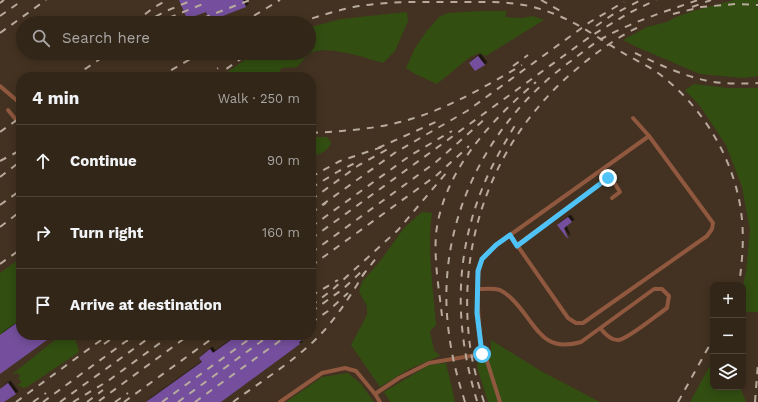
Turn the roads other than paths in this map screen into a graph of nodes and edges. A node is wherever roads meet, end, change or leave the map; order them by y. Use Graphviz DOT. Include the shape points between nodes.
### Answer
graph roads {
  1 [pos="0,86"];
  2 [pos="16,100"];
  3 [pos="8,110"];
  4 [pos="633,118"];
  5 [pos="16,120"];
  6 [pos="649,136"];
  7 [pos="612,198"];
  8 [pos="510,235"];
  9 [pos="517,246"];
  10 [pos="478,289"];
  11 [pos="600,329"];
  12 [pos="482,354"];
  13 [pos="375,394"];
  14 [pos="280,402"];
  15 [pos="380,402"];
  16 [pos="500,402"];
  1 -- 2 [label="lane"];
  3 -- 5 [label="lane"];
  4 -- 6 [label="lane"];
  6 -- 8 [label="lane"];
  6 -- 9 [label="lane" via="712,223 708,236 583,323 576,323 568,318"];
  7 -- 9 [label="lane" via="620,192 608,178"];
  8 -- 9 [label="lane"];
  8 -- 10 [label="lane" via="482,259 478,271"];
  10 -- 11 [label="lane" via="500,290 509,296 545,339 554,343 571,345 581,342"];
  10 -- 12 [label="lane" via="477,313"];
  11 -- 11 [label="lane" via="654,289 662,289 669,296 667,308 629,335 618,340 610,338"];
  12 -- 13 [label="lane" via="429,363"];
  12 -- 16 [label="lane" via="486,358"];
  13 -- 14 [label="lane" via="356,371 345,368 322,373"];
  13 -- 15 [label="lane"];
}
